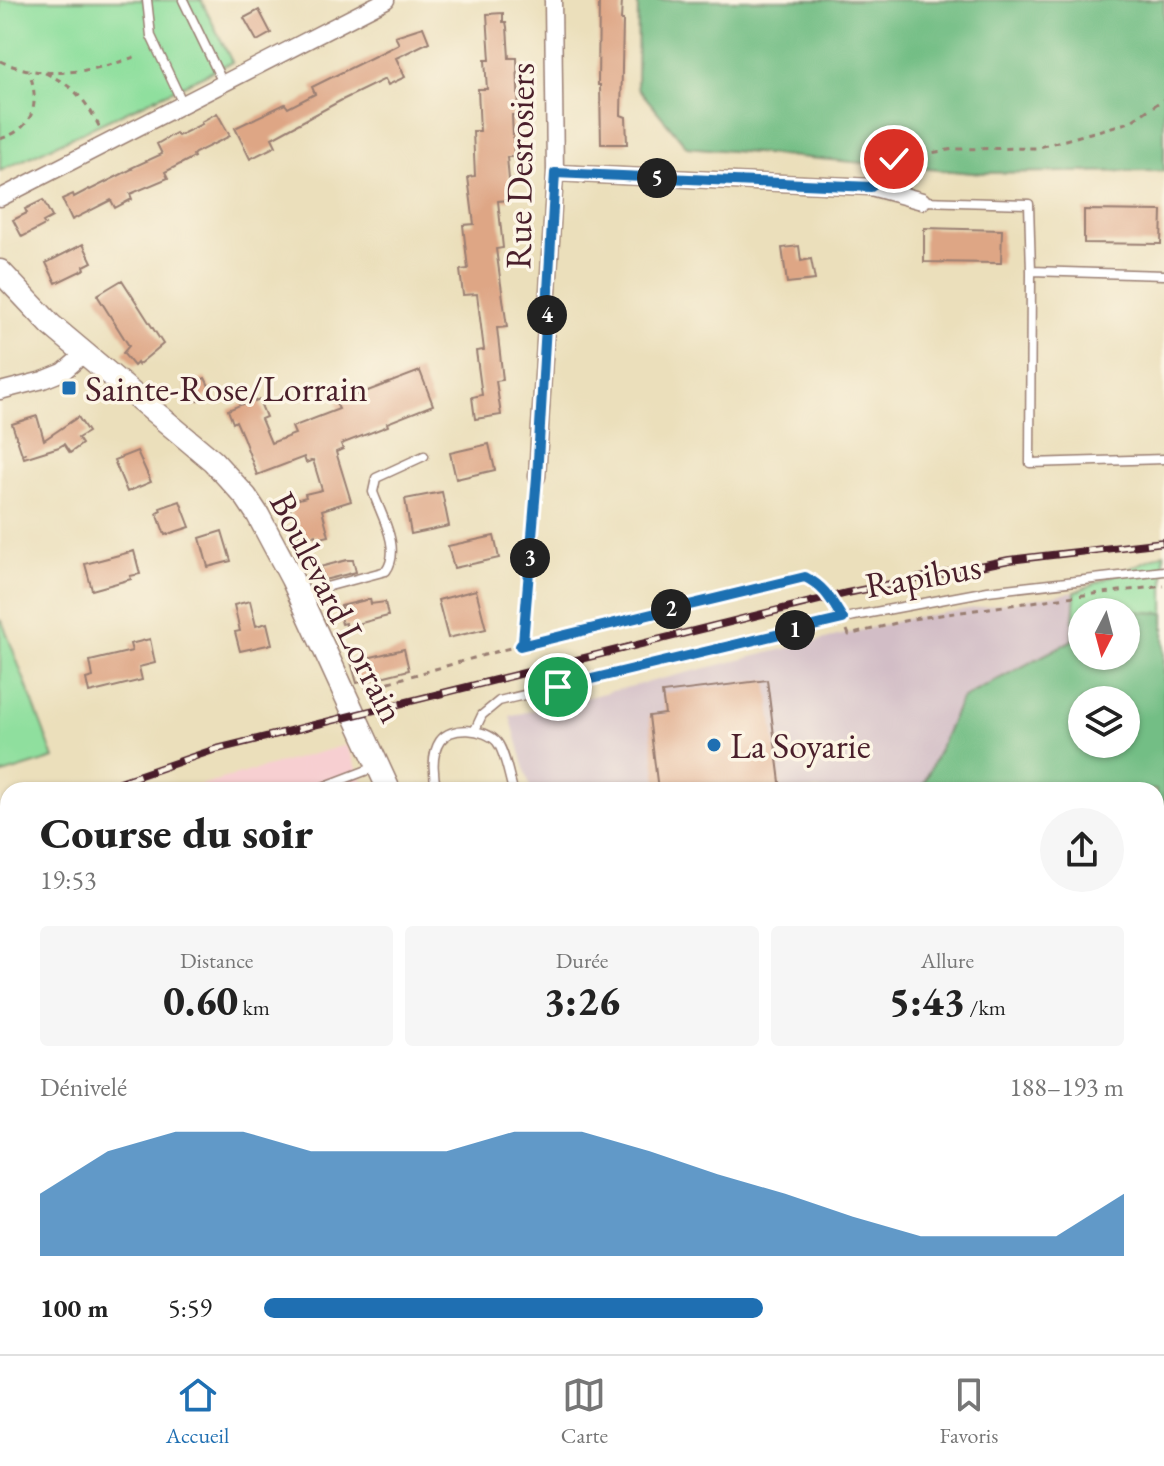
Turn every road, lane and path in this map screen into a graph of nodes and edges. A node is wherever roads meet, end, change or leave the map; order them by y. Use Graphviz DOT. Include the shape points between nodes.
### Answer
graph roads {
  1 [pos="147,0"];
  2 [pos="183,0"];
  3 [pos="386,0"];
  4 [pos="553,0"];
  5 [pos="137,56"];
  6 [pos="0,61"];
  7 [pos="29,71"];
  8 [pos="42,72"];
  9 [pos="223,83"];
  10 [pos="1164,99"];
  11 [pos="183,104"];
  12 [pos="100,128"];
  13 [pos="0,139"];
  14 [pos="555,173"];
  15 [pos="871,187"];
  16 [pos="0,198"];
  17 [pos="922,201"];
  18 [pos="0,271"];
  19 [pos="1031,271"];
  20 [pos="1164,275"];
  21 [pos="84,354"];
  22 [pos="0,391"];
  23 [pos="424,456"];
  24 [pos="1164,459"];
  25 [pos="537,477"];
  26 [pos="1164,571"];
  27 [pos="1164,586"];
  28 [pos="300,595"];
  29 [pos="843,619"];
  30 [pos="520,646"];
  31 [pos="346,695"];
  32 [pos="475,730"];
  33 [pos="378,766"];
  34 [pos="434,780"];
  35 [pos="336,782"];
  36 [pos="385,782"];
  37 [pos="511,782"];
  1 -- 11 [label="lane" via="151,36"];
  2 -- 9 [label="lane"];
  3 -- 9 [label="street"];
  4 -- 14 [label="street, Rue Desrosiers"];
  5 -- 8 [label="path" via="100,67"];
  6 -- 7 [label="path"];
  7 -- 8 [label="path"];
  7 -- 13 [label="path" via="35,91 31,114 22,128"];
  8 -- 12 [label="path" via="80,95"];
  9 -- 11 [label="street"];
  10 -- 15 [label="path" via="1130,122 1036,148 955,149 894,159"];
  11 -- 16 [label="street"];
  14 -- 15 [label="street"];
  14 -- 25 [label="street, Rue Desrosiers"];
  15 -- 17 [label="street"];
  17 -- 19 [label="lane" via="1029,204"];
  18 -- 21 [label="main road, Boulevard Lorrain"];
  19 -- 20 [label="lane"];
  19 -- 24 [label="lane" via="1030,463"];
  21 -- 22 [label="street" via="63,372"];
  21 -- 28 [label="main road, Boulevard Lorrain" via="230,479 258,515"];
  23 -- 28 [label="lane" via="374,483 394,549 390,567"];
  25 -- 30 [label="path"];
  26 -- 29 [label="lane, Rapibus" via="988,591"];
  27 -- 29 [label="path" via="912,619 849,635"];
  28 -- 31 [label="main road, Boulevard Lorrain"];
  29 -- 30 [label="path" via="819,585 805,577"];
  29 -- 32 [label="lane, Rapibus" via="499,701 482,715"];
  30 -- 31 [label="path"];
  31 -- 33 [label="main road, Boulevard Lorrain"];
  32 -- 34 [label="lane, Rapibus" via="439,742"];
  32 -- 37 [label="lane" via="497,742"];
  33 -- 35 [label="lane"];
  33 -- 36 [label="main road, Boulevard Lorrain"];
}
